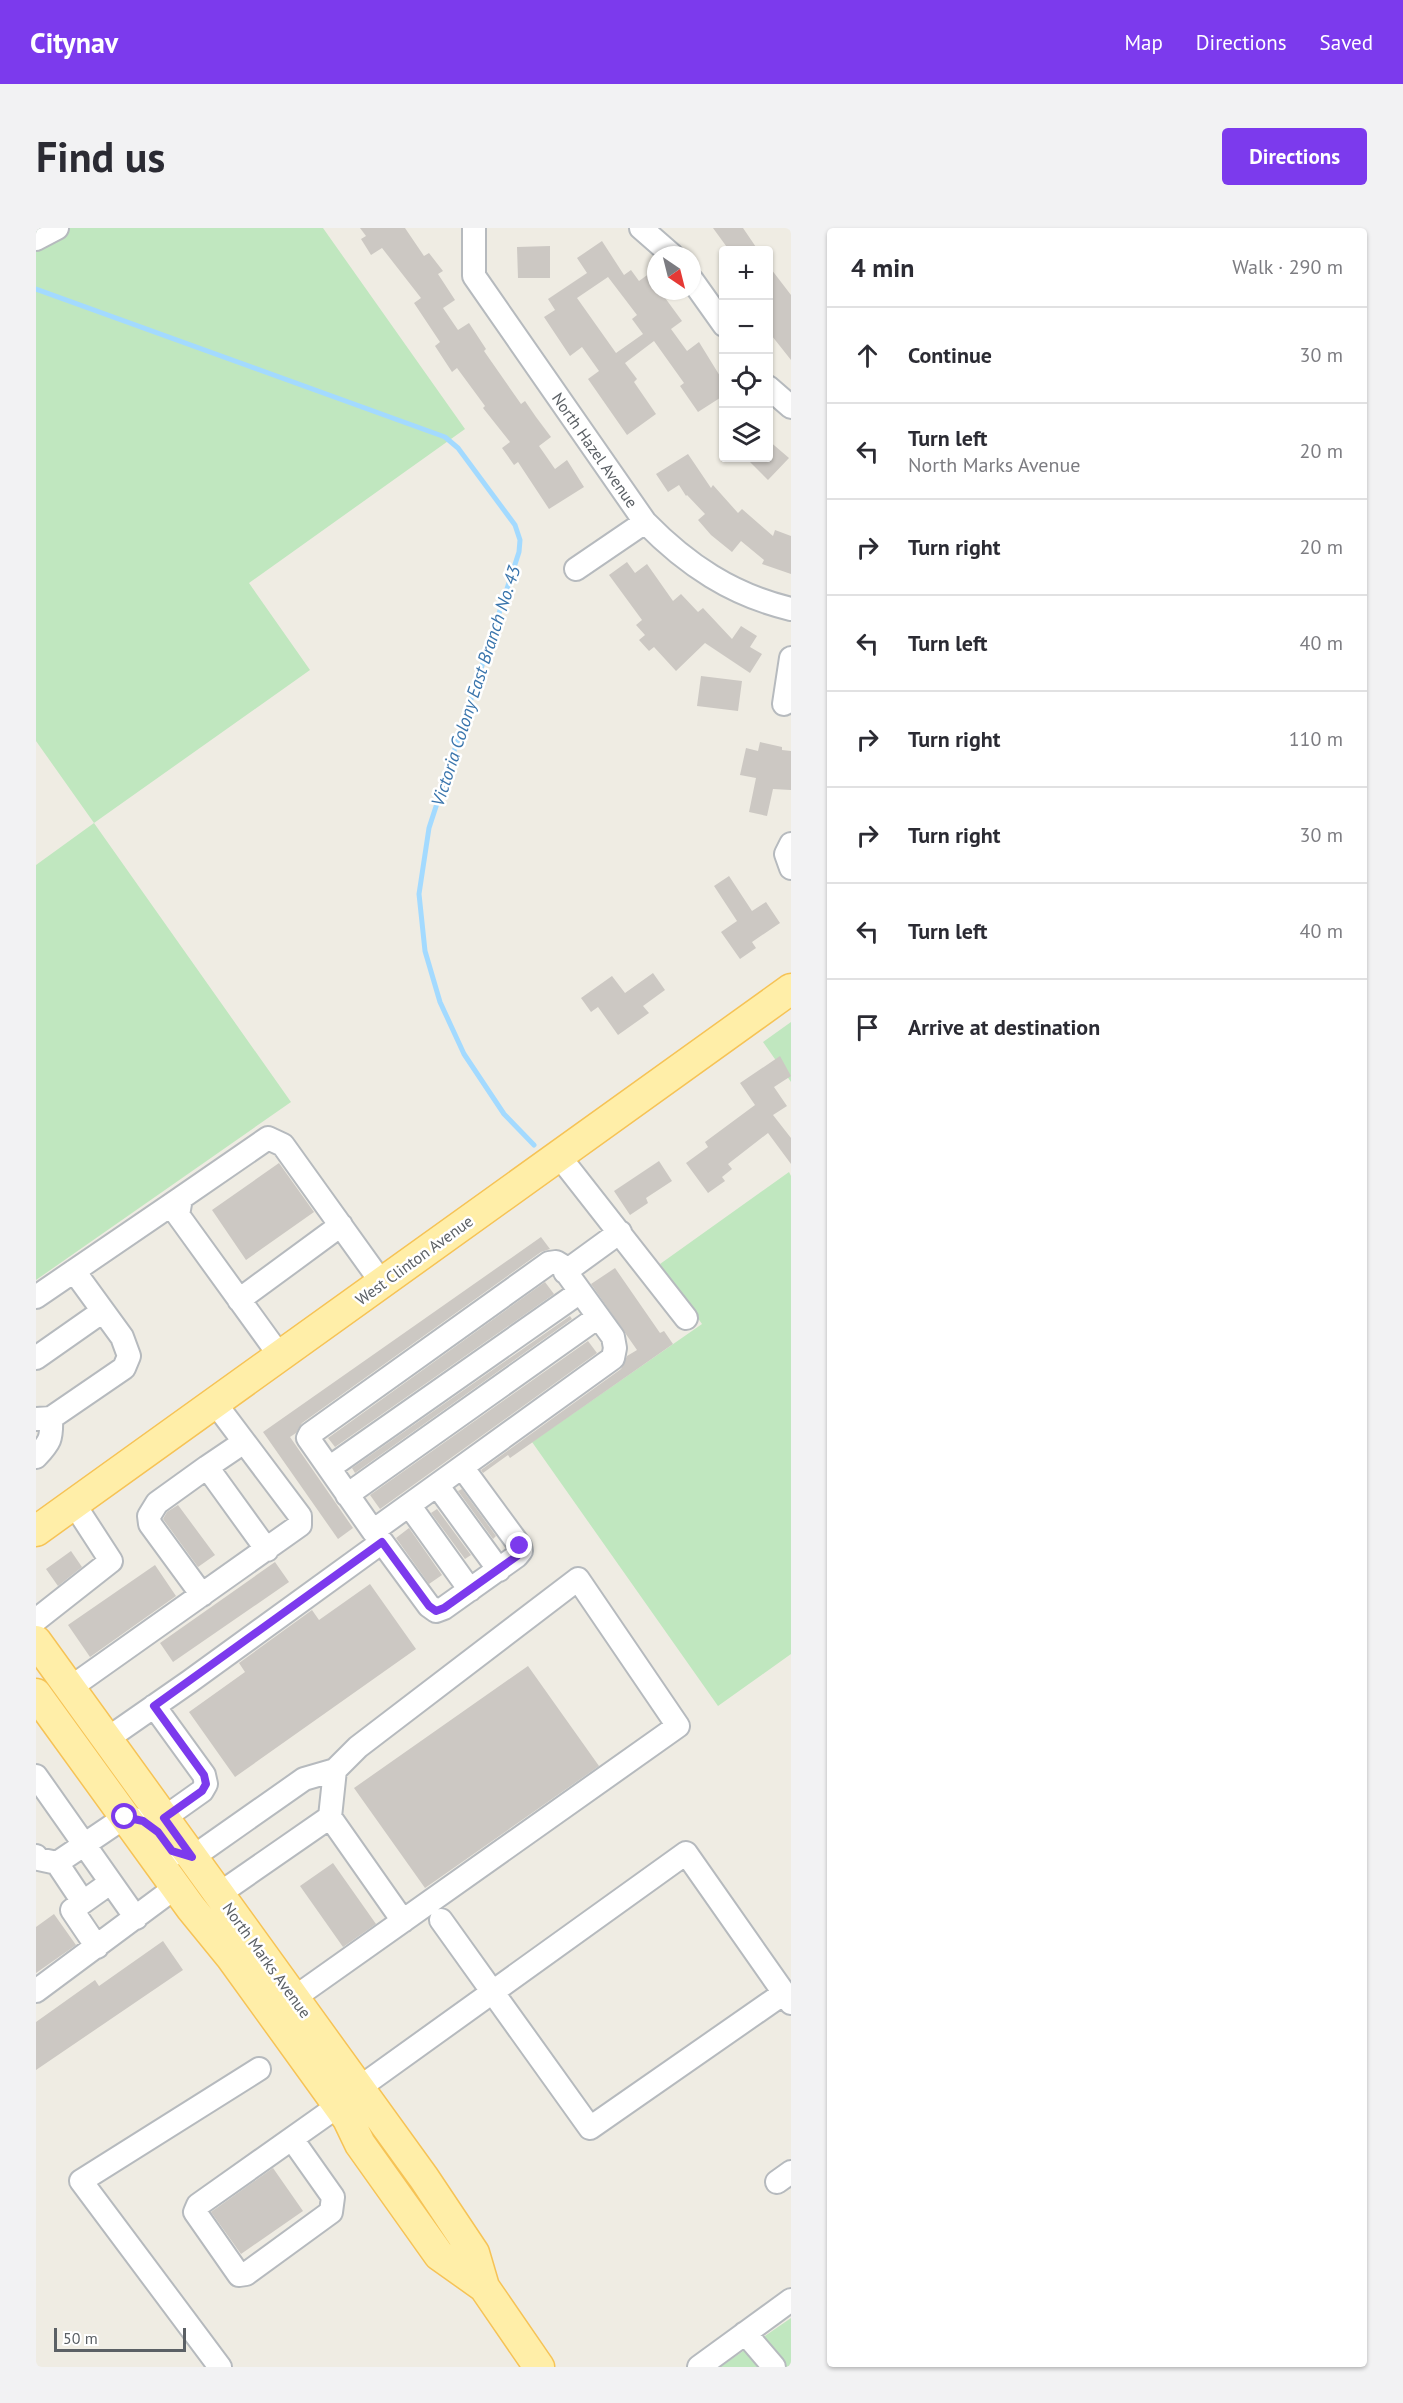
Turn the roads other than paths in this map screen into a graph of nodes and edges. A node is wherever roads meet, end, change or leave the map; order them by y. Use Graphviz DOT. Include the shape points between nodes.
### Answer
graph roads {
  1 [pos="57,228"];
  2 [pos="474,228"];
  3 [pos="641,228"];
  4 [pos="36,239"];
  5 [pos="662,246"];
  6 [pos="701,293"];
  7 [pos="719,319"];
  8 [pos="773,391"];
  9 [pos="791,407"];
  10 [pos="645,522"];
  11 [pos="576,569"];
  12 [pos="791,609"];
  13 [pos="791,658"];
  14 [pos="784,704"];
  15 [pos="791,844"];
  16 [pos="791,868"];
  17 [pos="791,989"];
  18 [pos="559,1156"];
  19 [pos="181,1198"];
  20 [pos="341,1225"];
  21 [pos="620,1232"];
  22 [pos="74,1271"];
  23 [pos="565,1272"];
  24 [pos="382,1283"];
  25 [pos="580,1292"];
  26 [pos="36,1297"];
  27 [pos="239,1300"];
  28 [pos="103,1311"];
  29 [pos="598,1317"];
  30 [pos="686,1318"];
  31 [pos="280,1356"];
  32 [pos="36,1358"];
  33 [pos="215,1402"];
  34 [pos="44,1419"];
  35 [pos="244,1442"];
  36 [pos="36,1457"];
  37 [pos="207,1467"];
  38 [pos="462,1467"];
  39 [pos="328,1468"];
  40 [pos="437,1485"];
  41 [pos="347,1495"];
  42 [pos="74,1504"];
  43 [pos="409,1505"];
  44 [pos="36,1531"];
  45 [pos="377,1537"];
  46 [pos="267,1550"];
  47 [pos="498,1570"];
  48 [pos="470,1590"];
  49 [pos="201,1595"];
  50 [pos="36,1620"];
  51 [pos="36,1641"];
  52 [pos="70,1688"];
  53 [pos="36,1694"];
  54 [pos="154,1706"];
  55 [pos="107,1739"];
  56 [pos="335,1770"];
  57 [pos="36,1776"];
  58 [pos="125,1817"];
  59 [pos="330,1817"];
  60 [pos="164,1818"];
  61 [pos="84,1845"];
  62 [pos="192,1857"];
  63 [pos="46,1860"];
  64 [pos="110,1882"];
  65 [pos="176,1887"];
  66 [pos="219,1894"];
  67 [pos="84,1902"];
  68 [pos="136,1918"];
  69 [pos="441,1920"];
  70 [pos="403,1921"];
  71 [pos="97,1947"];
  72 [pos="36,1991"];
  73 [pos="493,1992"];
  74 [pos="294,1998"];
  75 [pos="788,1998"];
  76 [pos="259,2069"];
  77 [pos="348,2104"];
  78 [pos="292,2139"];
  79 [pos="484,2287"];
  80 [pos="791,2300"];
  81 [pos="745,2333"];
  82 [pos="220,2367"];
  83 [pos="539,2367"];
  84 [pos="699,2367"];
  85 [pos="774,2367"];
  1 -- 4 [label="street"];
  2 -- 10 [label="street, North Hazel Avenue" via="474,276"];
  3 -- 5 [label="street"];
  6 -- 7 [label="street"];
  8 -- 9 [label="street"];
  10 -- 11 [label="street"];
  10 -- 12 [label="street, North Hazel Avenue" via="670,548 702,572 736,591"];
  13 -- 14 [label="street"];
  15 -- 16 [label="street" via="786,854"];
  17 -- 18 [label="main road, West Clinton Avenue"];
  18 -- 21 [label="street"];
  18 -- 24 [label="main road, West Clinton Avenue"];
  19 -- 20 [label="street" via="268,1138 283,1145"];
  19 -- 22 [label="street"];
  19 -- 27 [label="street" via="178,1215"];
  20 -- 24 [label="street"];
  20 -- 27 [label="street"];
  21 -- 23 [label="street"];
  21 -- 30 [label="street"];
  22 -- 26 [label="street"];
  22 -- 28 [label="street"];
  23 -- 25 [label="street"];
  23 -- 39 [label="street" via="556,1262 549,1263 310,1434 309,1442"];
  24 -- 31 [label="main road, West Clinton Avenue"];
  25 -- 29 [label="street"];
  25 -- 39 [label="street"];
  27 -- 31 [label="street"];
  28 -- 32 [label="street"];
  28 -- 34 [label="street" via="122,1337 129,1356 124,1368"];
  29 -- 38 [label="street" via="613,1337 613,1358"];
  29 -- 41 [label="street"];
  31 -- 33 [label="main road, West Clinton Avenue"];
  33 -- 35 [label="street"];
  33 -- 42 [label="main road, West Clinton Avenue"];
  34 -- 36 [label="street" via="52,1435"];
  35 -- 37 [label="street"];
  35 -- 46 [label="street" via="300,1516 300,1526"];
  37 -- 46 [label="street"];
  37 -- 49 [label="street" via="157,1503 149,1516 150,1524"];
  38 -- 40 [label="street"];
  38 -- 47 [label="street" via="520,1546 517,1556"];
  39 -- 41 [label="street"];
  40 -- 43 [label="street"];
  40 -- 47 [label="street"];
  41 -- 45 [label="street"];
  42 -- 44 [label="main road, West Clinton Avenue"];
  42 -- 50 [label="street" via="111,1561"];
  43 -- 45 [label="street"];
  43 -- 48 [label="street"];
  45 -- 48 [label="street" via="436,1611"];
  45 -- 54 [label="street"];
  46 -- 49 [label="street"];
  47 -- 48 [label="street"];
  49 -- 52 [label="street"];
  51 -- 52 [label="main road, North Marks Avenue"];
  52 -- 55 [label="main road, North Marks Avenue"];
  53 -- 58 [label="main road, North Marks Avenue"];
  54 -- 55 [label="street"];
  54 -- 60 [label="street" via="204,1775 206,1784"];
  55 -- 60 [label="main road, North Marks Avenue"];
  56 -- 59 [label="street"];
  56 -- 62 [label="street" via="304,1779"];
  56 -- 70 [label="street" via="358,1747 578,1579 678,1726"];
  57 -- 61 [label="street"];
  58 -- 61 [label="street"];
  58 -- 62 [label="street" via="143,1821 158,1832 172,1851"];
  58 -- 65 [label="main road, North Marks Avenue"];
  59 -- 66 [label="street"];
  59 -- 70 [label="street"];
  60 -- 62 [label="main road, North Marks Avenue"];
  61 -- 63 [label="street"];
  61 -- 64 [label="street"];
  62 -- 66 [label="main road, North Marks Avenue"];
  63 -- 67 [label="street"];
  64 -- 67 [label="street"];
  64 -- 68 [label="street"];
  65 -- 68 [label="street"];
  65 -- 77 [label="main road, North Marks Avenue"];
  66 -- 74 [label="main road, North Marks Avenue"];
  67 -- 71 [label="street" via="72,1910"];
  68 -- 71 [label="street"];
  69 -- 73 [label="street"];
  70 -- 74 [label="street"];
  71 -- 72 [label="street"];
  73 -- 75 [label="street" via="590,2128"];
  73 -- 75 [label="street" via="686,1853"];
  73 -- 77 [label="street"];
  74 -- 77 [label="main road, North Marks Avenue"];
  76 -- 82 [label="street" via="81,2181"];
  77 -- 78 [label="street"];
  77 -- 79 [label="main road, North Marks Avenue" via="424,2178 474,2253"];
  77 -- 79 [label="main road, North Marks Avenue" via="360,2144 439,2255"];
  78 -- 78 [label="street" via="333,2197 331,2212 246,2274 239,2275 195,2212 198,2205"];
  79 -- 83 [label="main road, North Marks Avenue"];
  80 -- 81 [label="street"];
  81 -- 84 [label="street"];
  81 -- 85 [label="street"];
}
